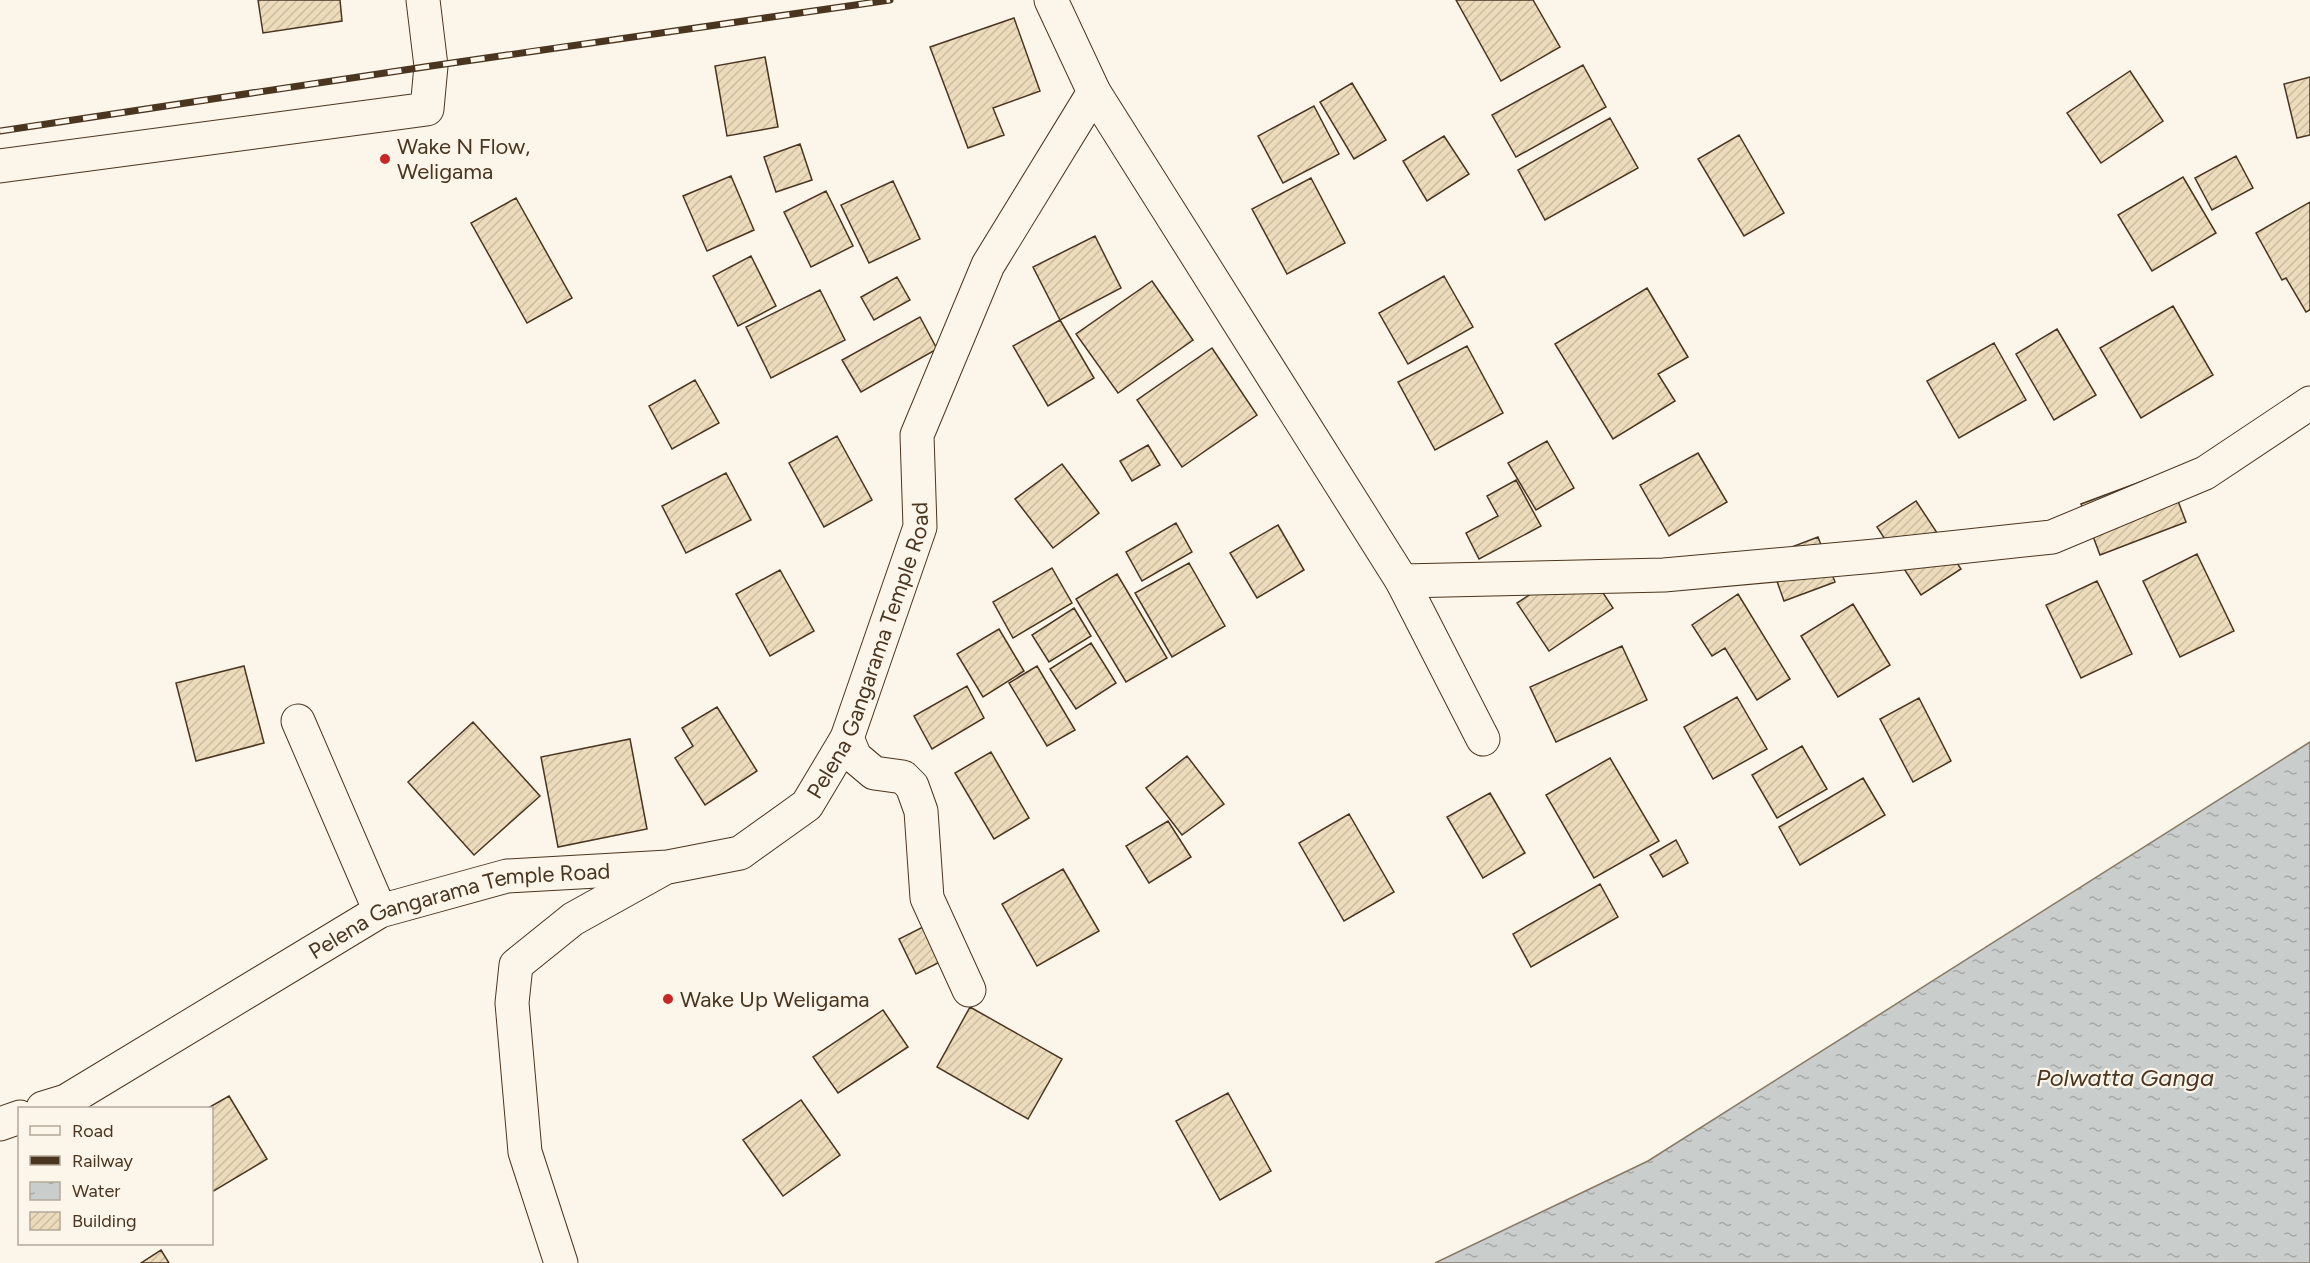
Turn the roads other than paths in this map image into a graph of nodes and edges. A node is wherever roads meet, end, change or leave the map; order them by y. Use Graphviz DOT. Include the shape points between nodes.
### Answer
graph roads {
  1 [pos="423,0"];
  2 [pos="1051,0"];
  3 [pos="1094,92"];
  4 [pos="0,166"];
  5 [pos="2310,403"];
  6 [pos="1402,581"];
  7 [pos="298,721"];
  8 [pos="847,738"];
  9 [pos="1483,739"];
  10 [pos="668,867"];
  11 [pos="380,911"];
  12 [pos="969,990"];
  13 [pos="47,1107"];
  14 [pos="18,1118"];
  15 [pos="0,1124"];
  16 [pos="561,1263"];
  1 -- 4 [label="street" via="431,66 427,109"];
  2 -- 3 [label="street"];
  3 -- 6 [label="street"];
  3 -- 8 [label="street, Pelena Gangarama Temple Road" via="988,265 917,435 920,527"];
  5 -- 6 [label="street" via="2205,473 2052,537 1664,575"];
  6 -- 9 [label="street"];
  7 -- 11 [label="street"];
  8 -- 10 [label="street, Pelena Gangarama Temple Road" via="807,805 740,853"];
  8 -- 12 [label="street" via="855,757 874,773 903,777 912,786 921,811 927,898"];
  10 -- 11 [label="street, Pelena Gangarama Temple Road" via="507,876"];
  10 -- 16 [label="street" via="573,919 516,965 512,1003 525,1152"];
  11 -- 13 [label="street, Pelena Gangarama Temple Road" via="66,1101"];
  14 -- 15 [label="street"];
}
